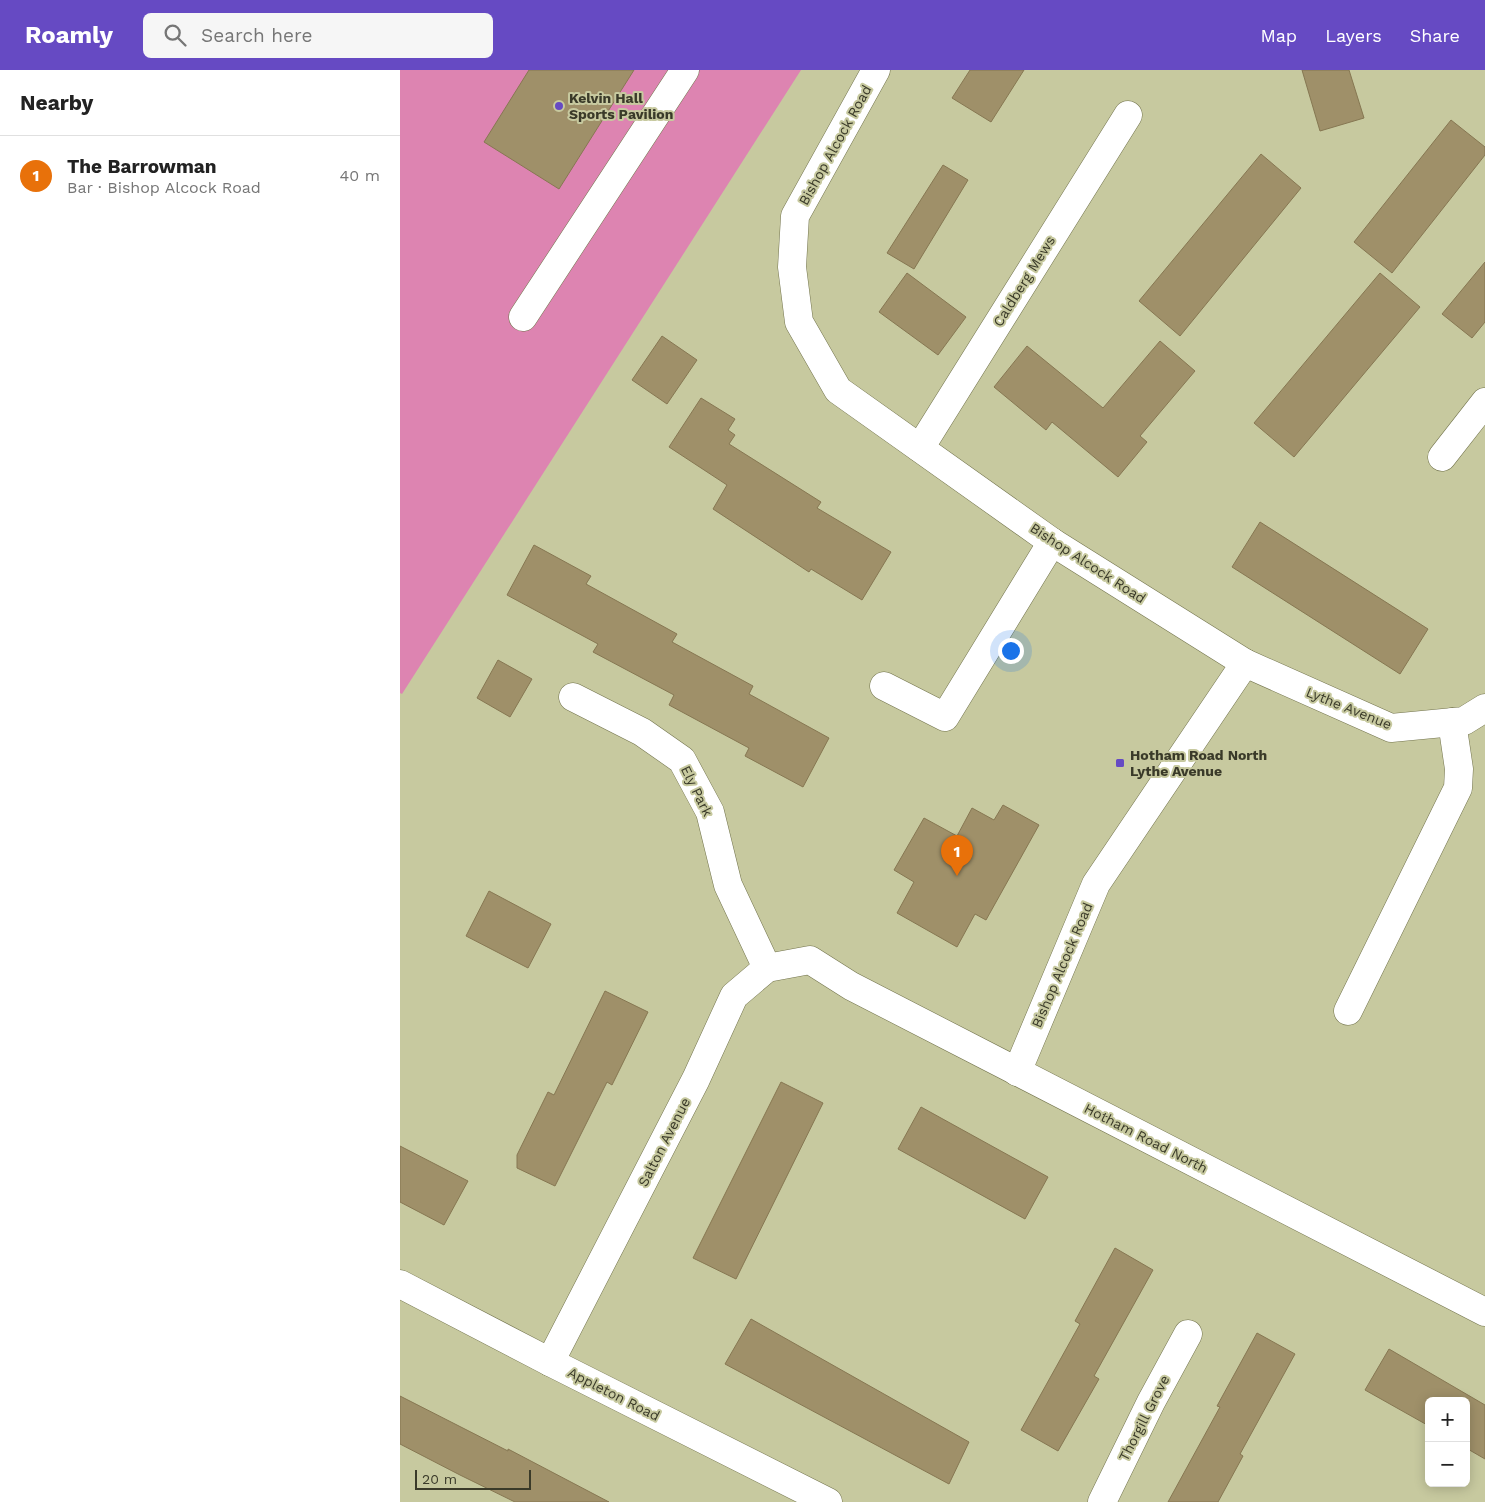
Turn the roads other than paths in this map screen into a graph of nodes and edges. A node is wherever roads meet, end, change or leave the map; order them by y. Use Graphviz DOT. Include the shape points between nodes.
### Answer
graph roads {
  1 [pos="685,70"];
  2 [pos="876,70"];
  3 [pos="1128,114"];
  4 [pos="523,317"];
  5 [pos="1485,402"];
  6 [pos="920,448"];
  7 [pos="1442,457"];
  8 [pos="1052,542"];
  9 [pos="1244,663"];
  10 [pos="884,686"];
  11 [pos="573,697"];
  12 [pos="1485,708"];
  13 [pos="1452,722"];
  14 [pos="810,960"];
  15 [pos="768,968"];
  16 [pos="1348,1011"];
  17 [pos="1017,1072"];
  18 [pos="400,1284"];
  19 [pos="1485,1312"];
  20 [pos="1188,1334"];
  21 [pos="550,1362"];
  22 [pos="828,1502"];
  23 [pos="1102,1502"];
  1 -- 4 [label="street"];
  2 -- 6 [label="street, Bishop Alcock Road" via="795,216 792,267 799,322 838,390"];
  3 -- 6 [label="street, Caldberg Mews"];
  5 -- 7 [label="street"];
  6 -- 8 [label="street, Bishop Alcock Road"];
  8 -- 9 [label="street, Bishop Alcock Road"];
  8 -- 10 [label="street" via="945,718"];
  9 -- 13 [label="street, Lythe Avenue" via="1391,728"];
  9 -- 17 [label="street, Bishop Alcock Road" via="1096,884"];
  11 -- 15 [label="street, Ely Park" via="642,732 682,760 710,812 728,885"];
  12 -- 13 [label="street, Lythe Avenue" via="1464,721"];
  13 -- 16 [label="street" via="1459,769 1458,788"];
  14 -- 15 [label="street, Salton Avenue"];
  14 -- 17 [label="street, Hotham Road North" via="851,986"];
  15 -- 21 [label="street, Salton Avenue" via="734,996 696,1079"];
  17 -- 19 [label="street, Hotham Road North"];
  18 -- 21 [label="street, Appleton Road"];
  20 -- 23 [label="street, Thorgill Grove"];
  21 -- 22 [label="street, Appleton Road"];
}
